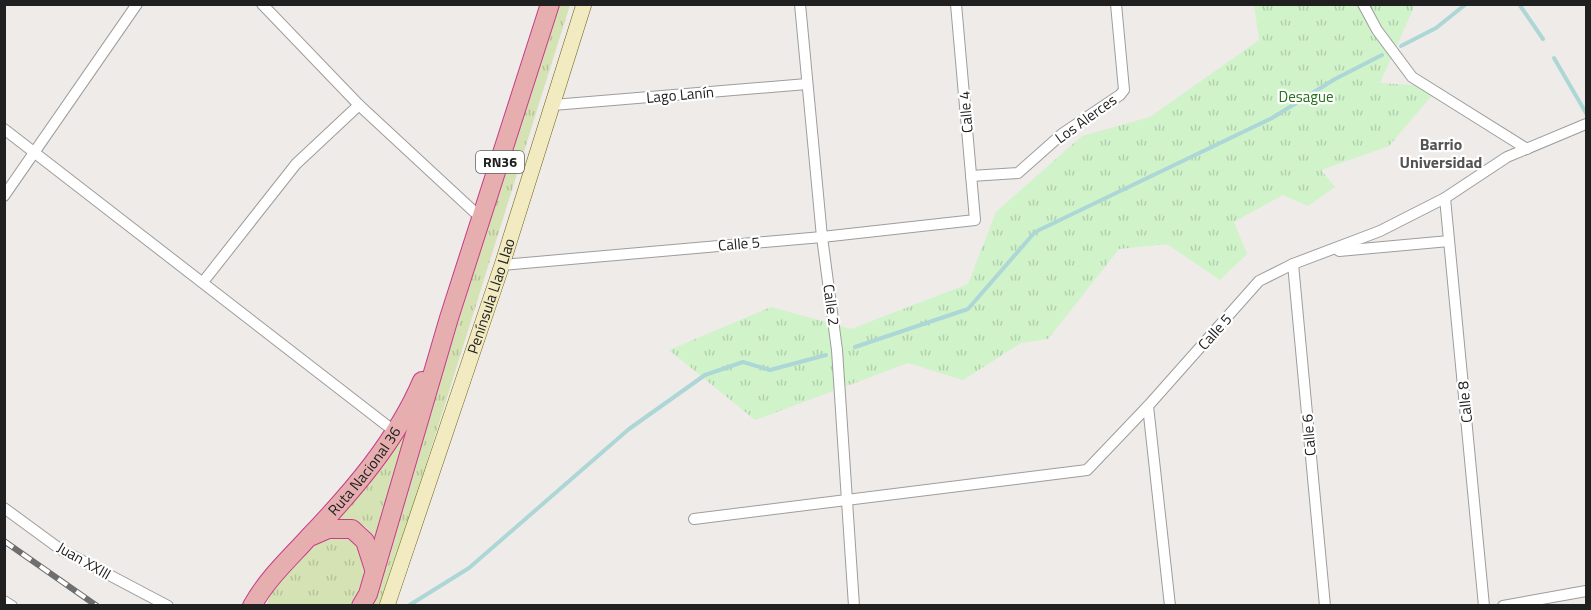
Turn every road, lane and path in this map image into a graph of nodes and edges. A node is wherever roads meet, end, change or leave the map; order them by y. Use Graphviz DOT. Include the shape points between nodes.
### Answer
graph roads {
  1 [pos="137,4"];
  2 [pos="262,4"];
  3 [pos="550,4"];
  4 [pos="584,4"];
  5 [pos="800,4"];
  6 [pos="956,4"];
  7 [pos="1116,4"];
  8 [pos="1363,4"];
  9 [pos="807,84"];
  10 [pos="359,105"];
  11 [pos="553,105"];
  12 [pos="1587,124"];
  13 [pos="4,129"];
  14 [pos="1527,148"];
  15 [pos="35,153"];
  16 [pos="971,176"];
  17 [pos="4,196"];
  18 [pos="1445,198"];
  19 [pos="482,219"];
  20 [pos="975,220"];
  21 [pos="822,237"];
  22 [pos="1449,241"];
  23 [pos="1323,252"];
  24 [pos="1293,264"];
  25 [pos="502,265"];
  26 [pos="203,282"];
  27 [pos="449,318"];
  28 [pos="1148,406"];
  29 [pos="394,431"];
  30 [pos="846,499"];
  31 [pos="4,508"];
  32 [pos="694,519"];
  33 [pos="308,538"];
  34 [pos="375,571"];
  35 [pos="393,584"];
  36 [pos="1587,591"];
  37 [pos="4,601"];
  38 [pos="255,603"];
  39 [pos="12,606"];
  40 [pos="168,606"];
  41 [pos="362,606"];
  42 [pos="387,606"];
  43 [pos="392,606"];
  44 [pos="854,606"];
  45 [pos="1170,606"];
  46 [pos="1324,606"];
  47 [pos="1484,606"];
  48 [pos="1503,606"];
  1 -- 15 [label="street"];
  2 -- 10 [label="street"];
  3 -- 19 [label="highway, Ruta Nacional 36 / RN36"];
  4 -- 11 [label="main road, Península Llao Llao"];
  5 -- 9 [label="street, Calle 2"];
  6 -- 16 [label="street, Calle 4"];
  7 -- 16 [label="street, Los Alerces" via="1124,90 1120,95 1062,134 1018,173"];
  8 -- 14 [label="street" via="1412,77"];
  9 -- 11 [label="street, Lago Lanín"];
  9 -- 21 [label="street, Calle 2"];
  10 -- 19 [label="street"];
  10 -- 26 [label="street" via="296,164"];
  11 -- 25 [label="main road, Península Llao Llao"];
  12 -- 14 [label="street, Calle 5"];
  13 -- 15 [label="street"];
  14 -- 18 [label="street, Calle 5"];
  15 -- 17 [label="street"];
  15 -- 26 [label="street"];
  16 -- 20 [label="street, Calle 4"];
  18 -- 22 [label="street, Calle 8"];
  18 -- 23 [label="street, Calle 5" via="1380,231"];
  19 -- 27 [label="highway, Ruta Nacional 36 / RN36"];
  20 -- 21 [label="street, Calle 5"];
  21 -- 25 [label="street, Calle 5"];
  21 -- 30 [label="street, Calle 2" via="836,338"];
  22 -- 23 [label="street"];
  22 -- 47 [label="street, Calle 8"];
  23 -- 24 [label="street, Calle 5"];
  24 -- 28 [label="street, Calle 5" via="1259,281"];
  24 -- 46 [label="street, Calle 6"];
  25 -- 35 [label="main road, Península Llao Llao"];
  26 -- 29 [label="street"];
  27 -- 29 [label="highway, Ruta Nacional 36 / RN36" via="414,402"];
  27 -- 34 [label="highway, Ruta Nacional 36 / RN36"];
  28 -- 30 [label="street, Calle 5" via="1087,470"];
  28 -- 45 [label="street"];
  29 -- 33 [label="highway, Ruta Nacional 36 / RN36" via="364,475"];
  30 -- 32 [label="street, Calle 5"];
  30 -- 44 [label="street, Calle 2"];
  31 -- 40 [label="street, Juan XXIII" via="60,549"];
  33 -- 34 [label="highway, RN36" via="328,529 352,529 366,541"];
  33 -- 38 [label="highway, Ruta Nacional 36 / RN36" via="275,572"];
  34 -- 41 [label="highway, Ruta Nacional 36 / RN36"];
  35 -- 42 [label="main road, Península Llao Llao"];
  35 -- 43 [label="main road, Península Llao Llao"];
  36 -- 48 [label="street"];
  37 -- 39 [label="street"];
}
